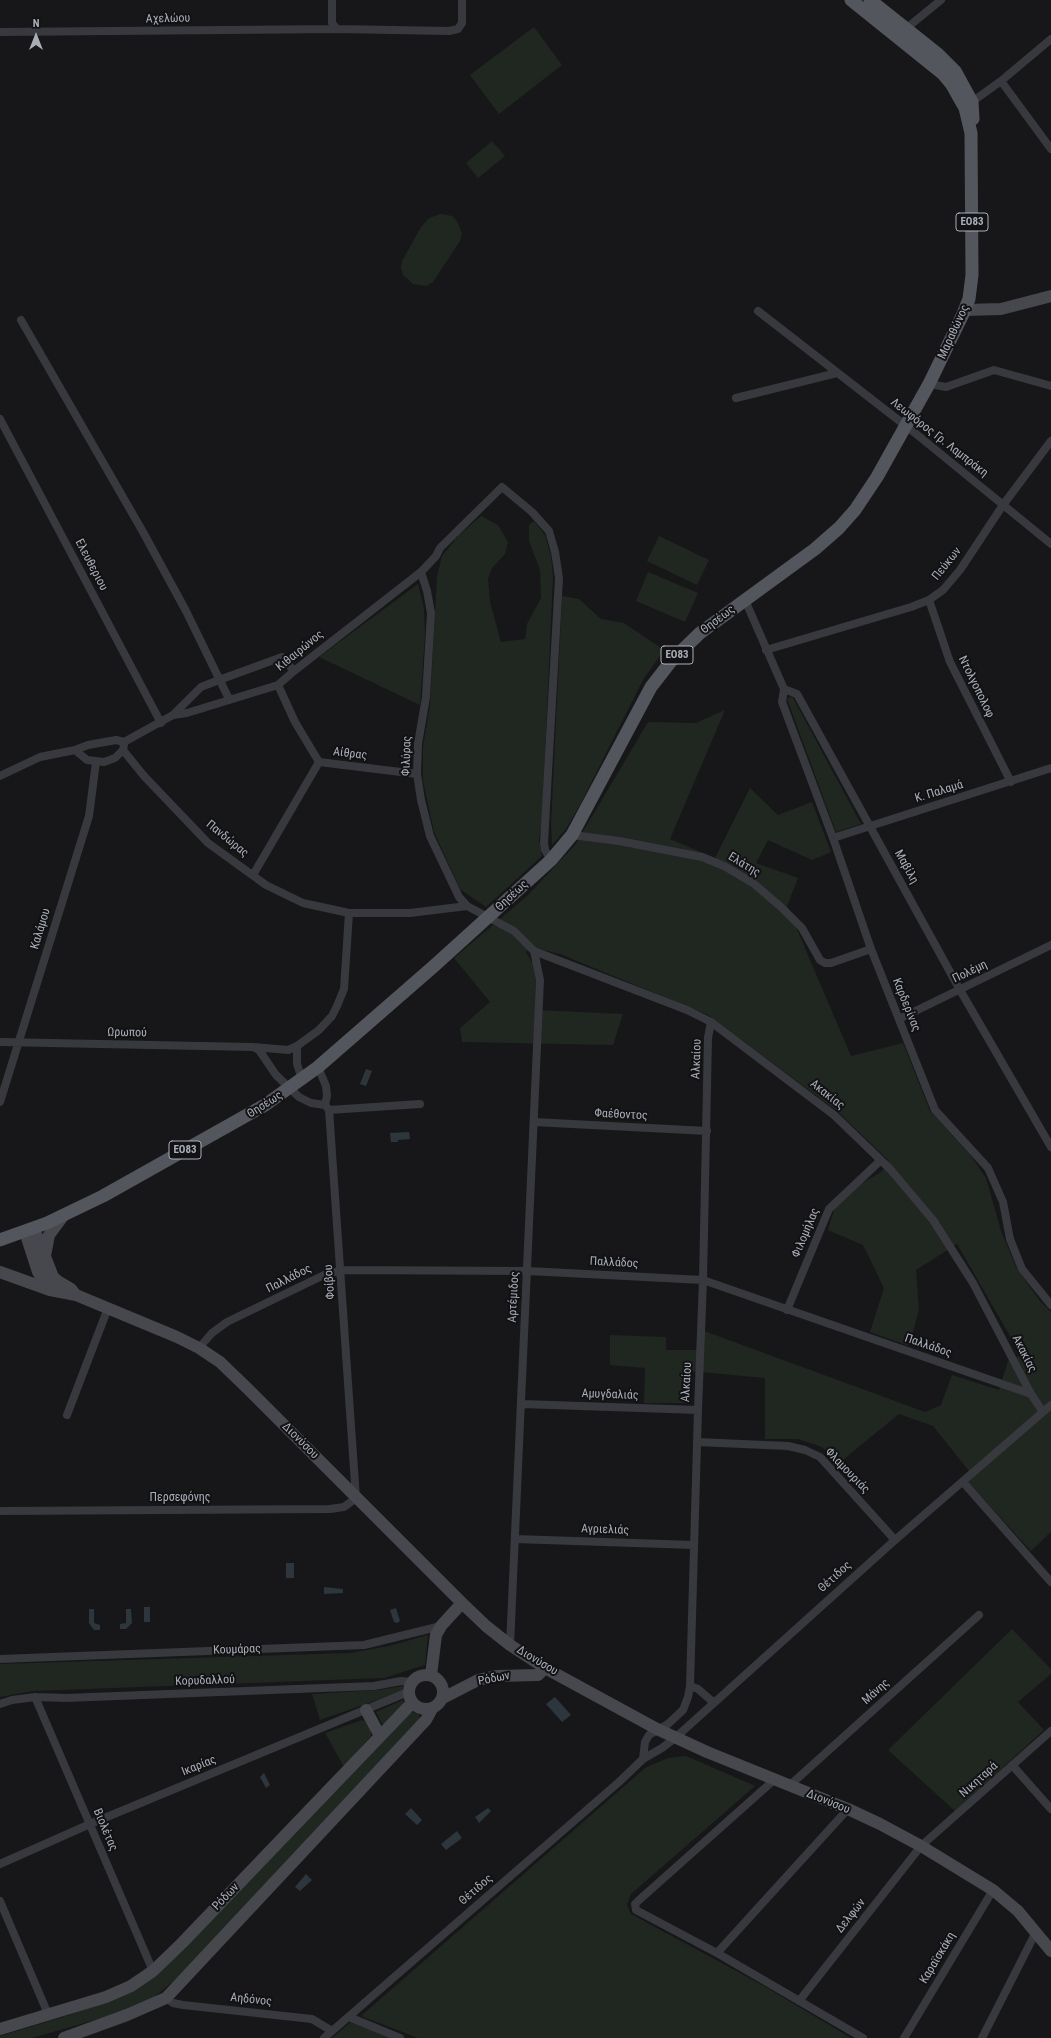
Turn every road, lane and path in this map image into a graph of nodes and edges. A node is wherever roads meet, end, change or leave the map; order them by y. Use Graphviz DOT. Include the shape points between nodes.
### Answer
graph roads {
  1 [pos="332,0"];
  2 [pos="462,0"];
  3 [pos="851,0"];
  4 [pos="870,0"];
  5 [pos="941,0"];
  6 [pos="337,29"];
  7 [pos="0,32"];
  8 [pos="903,33"];
  9 [pos="1051,39"];
  10 [pos="1001,81"];
  11 [pos="968,105"];
  12 [pos="1051,149"];
  13 [pos="1051,296"];
  14 [pos="758,311"];
  15 [pos="963,314"];
  16 [pos="21,320"];
  17 [pos="837,372"];
  18 [pos="929,384"];
  19 [pos="1051,386"];
  20 [pos="736,398"];
  21 [pos="0,419"];
  22 [pos="905,426"];
  23 [pos="1051,441"];
  24 [pos="1004,505"];
  25 [pos="1051,544"];
  26 [pos="421,572"];
  27 [pos="745,600"];
  28 [pos="929,600"];
  29 [pos="766,650"];
  30 [pos="294,671"];
  31 [pos="219,680"];
  32 [pos="278,685"];
  33 [pos="784,689"];
  34 [pos="229,699"];
  35 [pos="173,715"];
  36 [pos="161,723"];
  37 [pos="123,746"];
  38 [pos="75,750"];
  39 [pos="96,762"];
  40 [pos="319,762"];
  41 [pos="1051,768"];
  42 [pos="417,774"];
  43 [pos="0,776"];
  44 [pos="1011,782"];
  45 [pos="869,826"];
  46 [pos="572,835"];
  47 [pos="833,838"];
  48 [pos="551,860"];
  49 [pos="253,875"];
  50 [pos="467,906"];
  51 [pos="349,913"];
  52 [pos="489,917"];
  53 [pos="1051,945"];
  54 [pos="871,949"];
  55 [pos="534,951"];
  56 [pos="960,990"];
  57 [pos="899,1019"];
  58 [pos="711,1022"];
  59 [pos="0,1042"];
  60 [pos="18,1043"];
  61 [pos="297,1046"];
  62 [pos="253,1047"];
  63 [pos="318,1067"];
  64 [pos="302,1079"];
  65 [pos="289,1089"];
  66 [pos="0,1102"];
  67 [pos="420,1104"];
  68 [pos="327,1108"];
  69 [pos="534,1122"];
  70 [pos="707,1131"];
  71 [pos="1051,1147"];
  72 [pos="881,1160"];
  73 [pos="64,1216"];
  74 [pos="29,1230"];
  75 [pos="0,1240"];
  76 [pos="45,1257"];
  77 [pos="342,1270"];
  78 [pos="528,1271"];
  79 [pos="0,1272"];
  80 [pos="703,1280"];
  81 [pos="23,1281"];
  82 [pos="0,1282"];
  83 [pos="50,1290"];
  84 [pos="76,1295"];
  85 [pos="1051,1305"];
  86 [pos="108,1308"];
  87 [pos="787,1310"];
  88 [pos="199,1348"];
  89 [pos="1031,1394"];
  90 [pos="522,1404"];
  91 [pos="1051,1405"];
  92 [pos="698,1410"];
  93 [pos="1043,1412"];
  94 [pos="67,1415"];
  95 [pos="697,1442"];
  96 [pos="963,1482"];
  97 [pos="356,1498"];
  98 [pos="0,1511"];
  99 [pos="515,1539"];
  100 [pos="895,1540"];
  101 [pos="694,1545"];
  102 [pos="1051,1582"];
  103 [pos="462,1603"];
  104 [pos="979,1615"];
  105 [pos="441,1626"];
  106 [pos="510,1645"];
  107 [pos="0,1659"];
  108 [pos="545,1668"];
  109 [pos="431,1675"];
  110 [pos="690,1686"];
  111 [pos="411,1692"];
  112 [pos="35,1697"];
  113 [pos="443,1698"];
  114 [pos="713,1702"];
  115 [pos="0,1704"];
  116 [pos="432,1709"];
  117 [pos="366,1710"];
  118 [pos="657,1730"];
  119 [pos="1051,1731"];
  120 [pos="380,1736"];
  121 [pos="675,1738"];
  122 [pos="643,1759"];
  123 [pos="1013,1766"];
  124 [pos="774,1780"];
  125 [pos="789,1786"];
  126 [pos="848,1809"];
  127 [pos="1051,1809"];
  128 [pos="90,1824"];
  129 [pos="922,1846"];
  130 [pos="0,1864"];
  131 [pos="993,1890"];
  132 [pos="0,1901"];
  133 [pos="1036,1932"];
  134 [pos="1051,1949"];
  135 [pos="717,1953"];
  136 [pos="153,1971"];
  137 [pos="166,1998"];
  138 [pos="799,2001"];
  139 [pos="48,2014"];
  140 [pos="349,2017"];
  141 [pos="0,2029"];
  142 [pos="332,2031"];
  143 [pos="66,2038"];
  144 [pos="324,2038"];
  145 [pos="400,2038"];
  146 [pos="862,2038"];
  147 [pos="904,2038"];
  148 [pos="982,2038"];
  1 -- 6 [label="street" via="332,23"];
  2 -- 6 [label="street, Αχελώου" via="462,23 458,29"];
  3 -- 8 [label="main road, Μαραθώνος / ΕΟ83" via="886,28"];
  4 -- 8 [label="main road, Μαραθώνος / ΕΟ83"];
  5 -- 8 [label="street"];
  6 -- 7 [label="street, Αχελώου"];
  8 -- 11 [label="main road, Μαραθώνος / ΕΟ83" via="944,74"];
  9 -- 10 [label="street"];
  10 -- 11 [label="street"];
  10 -- 12 [label="street"];
  11 -- 15 [label="main road, Μαραθώνος / ΕΟ83" via="971,133 972,280 971,292"];
  13 -- 15 [label="main road" via="1000,309"];
  14 -- 17 [label="street, Λεωφόρος Γρ. Λαμπράκη"];
  15 -- 18 [label="main road, Μαραθώνος / ΕΟ83"];
  16 -- 31 [label="street" via="143,532 186,611"];
  17 -- 20 [label="street"];
  17 -- 22 [label="street, Λεωφόρος Γρ. Λαμπράκη"];
  18 -- 19 [label="street" via="946,387 994,370"];
  18 -- 22 [label="main road, Μαραθώνος / ΕΟ83"];
  21 -- 36 [label="street, Ελευθεριου"];
  22 -- 24 [label="street, Λεωφόρος Γρ. Λαμπράκη"];
  22 -- 27 [label="main road, Θησέως / ΕΟ83" via="877,477 855,510 839,528"];
  23 -- 24 [label="street, Πεύκων"];
  24 -- 25 [label="street, Λεωφόρος Γρ. Λαμπράκη"];
  24 -- 28 [label="street, Πεύκων" via="960,570 943,590"];
  26 -- 30 [label="street, Κιθαιρώνος"];
  26 -- 42 [label="street, Φιλύρας" via="431,613 426,696 418,744"];
  26 -- 48 [label="street, Κιθαιρώνος" via="440,548 502,487 532,512 549,531 559,578 544,843"];
  27 -- 29 [label="street"];
  27 -- 46 [label="main road, Θησέως / ΕΟ83" via="700,633 672,660 651,686"];
  28 -- 29 [label="street, Πεύκων"];
  28 -- 44 [label="street, Ντολγοπολοφ" via="950,662"];
  29 -- 33 [label="street"];
  30 -- 31 [label="street" via="282,657"];
  30 -- 32 [label="street, Κιθαιρώνος"];
  31 -- 34 [label="street"];
  31 -- 35 [label="street" via="201,687"];
  32 -- 34 [label="street, Κιθαιρώνος"];
  32 -- 40 [label="street, Αίθρας" via="295,722"];
  33 -- 45 [label="street, Μαβίλη" via="797,694"];
  33 -- 47 [label="street, Καρδερίνας" via="782,702"];
  34 -- 35 [label="street, Κιθαιρώνος"];
  35 -- 36 [label="street, Κιθαιρώνος"];
  36 -- 37 [label="street, Κιθαιρώνος"];
  37 -- 38 [label="street, Κιθαιρώνος" via="112,741 78,747"];
  37 -- 39 [label="street" via="115,758"];
  37 -- 49 [label="street, Πανδώρας" via="149,782 208,843"];
  38 -- 39 [label="street" via="87,760"];
  38 -- 43 [label="street, Κιθαιρώνος" via="40,757"];
  39 -- 60 [label="street, Καλάμου" via="89,816"];
  40 -- 42 [label="street, Αίθρας"];
  40 -- 49 [label="street"];
  41 -- 44 [label="street, Κ. Παλαμά"];
  42 -- 50 [label="street, Φιλύρας" via="430,836 459,897"];
  44 -- 45 [label="street, Κ. Παλαμά"];
  45 -- 47 [label="street, Κ. Παλαμά"];
  45 -- 56 [label="street, Μαβίλη"];
  46 -- 48 [label="main road, Θησέως / ΕΟ83"];
  46 -- 54 [label="street, Ελάτης" via="702,857 724,866 753,883 781,907 802,928 820,960 825,963"];
  47 -- 54 [label="street, Καρδερίνας"];
  48 -- 52 [label="main road, Θησέως / ΕΟ83"];
  49 -- 51 [label="street, Πανδώρας" via="266,885 303,903"];
  50 -- 51 [label="street, Πανδώρας" via="410,913"];
  50 -- 52 [label="street, Φιλύρας"];
  51 -- 61 [label="street" via="344,989 332,1016 319,1030"];
  52 -- 55 [label="street, Ακακίας" via="514,931"];
  52 -- 63 [label="main road, Θησέως / ΕΟ83"];
  53 -- 56 [label="street, Πολέμη"];
  54 -- 57 [label="street, Καρδερίνας"];
  55 -- 58 [label="street, Ακακίας" via="687,1010"];
  55 -- 69 [label="street, Αρτέμιδος" via="540,980"];
  56 -- 57 [label="street, Πολέμη"];
  56 -- 71 [label="street, Μαβίλη"];
  57 -- 85 [label="street, Καρδερίνας" via="935,1110 988,1168 1003,1202 1010,1239 1022,1269"];
  58 -- 70 [label="street, Αλκαίου" via="708,1038"];
  58 -- 72 [label="street, Ακακίας" via="834,1115"];
  59 -- 60 [label="street, Ωρωπού"];
  60 -- 62 [label="street, Ωρωπού"];
  60 -- 66 [label="street, Καλάμου"];
  61 -- 62 [label="street, Ωρωπού" via="288,1050"];
  61 -- 64 [label="street" via="297,1064"];
  62 -- 65 [label="street" via="259,1050"];
  63 -- 64 [label="main road, Θησέως / ΕΟ83"];
  63 -- 68 [label="street, Φοίβου" via="326,1086"];
  64 -- 65 [label="main road, Θησέως / ΕΟ83"];
  65 -- 68 [label="street" via="306,1102"];
  65 -- 73 [label="main road, Θησέως / ΕΟ83" via="243,1119"];
  67 -- 68 [label="street"];
  68 -- 77 [label="street, Φοίβου"];
  69 -- 70 [label="street, Φαέθοντος"];
  69 -- 78 [label="street, Αρτέμιδος"];
  70 -- 80 [label="street, Αλκαίου"];
  72 -- 87 [label="street, Φιλομήλας" via="829,1209"];
  72 -- 89 [label="street, Ακακίας" via="933,1220 974,1283"];
  73 -- 74 [label="main road, Θησέως / ΕΟ83"];
  73 -- 76 [label="main road" via="49,1235"];
  74 -- 75 [label="main road, Θησέως / ΕΟ83"];
  74 -- 76 [label="main road, Διονύσου" via="37,1236"];
  74 -- 83 [label="main road" via="27,1238 38,1272"];
  76 -- 84 [label="main road, Διονύσου" via="53,1276"];
  77 -- 78 [label="street, Παλλάδος"];
  77 -- 88 [label="street, Παλλάδος" via="324,1275 227,1322 212,1333"];
  77 -- 97 [label="street, Φοίβου"];
  78 -- 80 [label="street, Παλλάδος"];
  78 -- 90 [label="street, Αρτέμιδος"];
  79 -- 81 [label="main road, Διονύσου"];
  80 -- 87 [label="street, Παλλάδος"];
  80 -- 92 [label="street, Αλκαίου"];
  81 -- 82 [label="main road"];
  81 -- 83 [label="main road, Διονύσου"];
  83 -- 84 [label="main road, Διονύσου"];
  84 -- 86 [label="main road, Διονύσου"];
  86 -- 88 [label="main road, Διονύσου"];
  86 -- 94 [label="street"];
  87 -- 89 [label="street, Παλλάδος"];
  88 -- 97 [label="main road, Διονύσου" via="220,1362"];
  89 -- 93 [label="street, Ακακίας"];
  90 -- 92 [label="street, Αμυγδαλιάς"];
  90 -- 99 [label="street, Αρτέμιδος"];
  91 -- 93 [label="street"];
  92 -- 95 [label="street, Αλκαίου"];
  93 -- 96 [label="street, Θέτιδος"];
  95 -- 100 [label="street, Φλαμουριάς" via="788,1446 820,1457"];
  95 -- 101 [label="street, Αλκαίου"];
  96 -- 100 [label="street, Θέτιδος"];
  96 -- 102 [label="street"];
  97 -- 98 [label="street, Περσεφόνης" via="344,1507 330,1509"];
  97 -- 103 [label="main road, Διονύσου"];
  99 -- 101 [label="street, Αγριελιάς"];
  99 -- 106 [label="street, Αρτέμιδος"];
  100 -- 114 [label="street, Θέτιδος"];
  101 -- 110 [label="street, Αλκαίου"];
  103 -- 105 [label="main road"];
  103 -- 106 [label="main road, Διονύσου"];
  104 -- 125 [label="street, Μάνης"];
  105 -- 107 [label="street, Κουμάρας" via="364,1645"];
  105 -- 109 [label="main road" via="436,1635"];
  106 -- 108 [label="main road, Διονύσου"];
  108 -- 113 [label="main road, Ρόδων" via="538,1674 496,1676 478,1680"];
  108 -- 118 [label="main road, Διονύσου"];
  109 -- 111 [label="main road" via="421,1676"];
  109 -- 113 [label="main road" via="440,1682 444,1692"];
  110 -- 114 [label="street" via="698,1689"];
  110 -- 118 [label="street, Αλκαίου" via="683,1710"];
  111 -- 112 [label="street, Κορυδαλλού" via="401,1681 374,1686 74,1698"];
  111 -- 116 [label="main road" via="421,1709"];
  111 -- 117 [label="street, Ικαρίας"];
  111 -- 120 [label="main road, Ρόδων"];
  112 -- 115 [label="street, Κορυδαλλού"];
  112 -- 128 [label="street, Βιολέτας"];
  113 -- 116 [label="main road"];
  114 -- 121 [label="street, Θέτιδος"];
  116 -- 137 [label="main road, Ρόδων" via="426,1720"];
  117 -- 120 [label="main road"];
  117 -- 128 [label="street, Ικαρίας"];
  118 -- 121 [label="main road, Διονύσου"];
  118 -- 122 [label="street" via="649,1735 645,1742"];
  119 -- 123 [label="street, Νικηταρά"];
  120 -- 136 [label="main road, Ρόδων"];
  121 -- 122 [label="street, Θέτιδος"];
  121 -- 124 [label="main road, Διονύσου"];
  122 -- 140 [label="street, Θέτιδος"];
  123 -- 127 [label="street"];
  123 -- 129 [label="street, Νικηταρά"];
  124 -- 125 [label="main road, Διονύσου"];
  124 -- 135 [label="street" via="635,1904 636,1910"];
  125 -- 126 [label="main road, Διονύσου"];
  126 -- 129 [label="main road, Διονύσου"];
  126 -- 135 [label="street"];
  128 -- 130 [label="street, Ικαρίας"];
  128 -- 136 [label="street, Βιολέτας"];
  129 -- 131 [label="main road, Διονύσου"];
  129 -- 138 [label="street, Δελφών"];
  131 -- 133 [label="main road, Διονύσου" via="1018,1911"];
  131 -- 147 [label="street, Καραϊσκάκη"];
  132 -- 139 [label="street"];
  133 -- 134 [label="main road, Διονύσου"];
  133 -- 148 [label="street"];
  135 -- 138 [label="street"];
  136 -- 139 [label="main road, Ρόδων" via="131,1986 106,1997"];
  137 -- 142 [label="street, Αηδόνος" via="183,2005 312,2019"];
  137 -- 143 [label="main road, Ρόδων"];
  138 -- 146 [label="street"];
  139 -- 141 [label="main road, Ρόδων"];
  140 -- 142 [label="street, Θέτιδος"];
  140 -- 145 [label="street"];
  142 -- 144 [label="street, Θέτιδος"];
}
